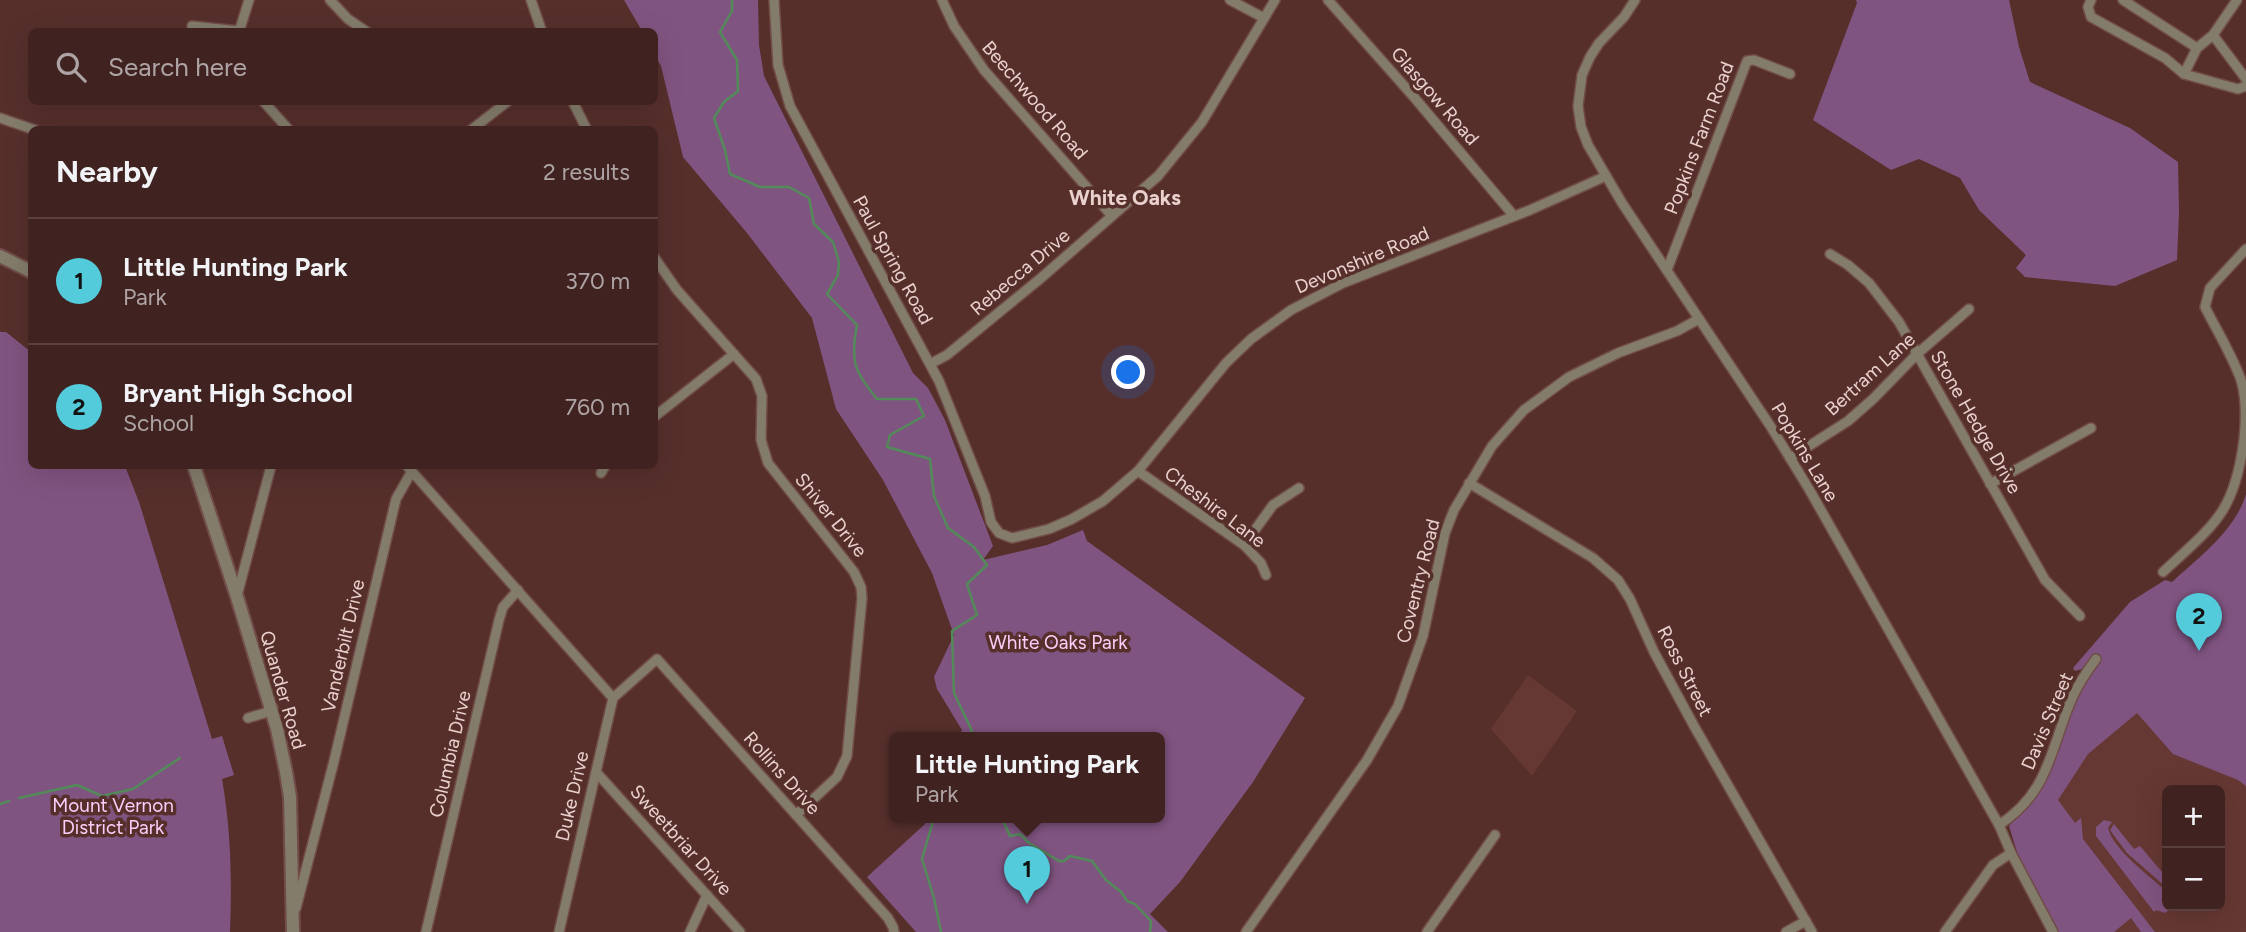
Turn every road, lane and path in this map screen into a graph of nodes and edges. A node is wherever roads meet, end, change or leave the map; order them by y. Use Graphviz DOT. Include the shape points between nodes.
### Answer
graph roads {
  1 [pos="250,0"];
  2 [pos="330,0"];
  3 [pos="531,0"];
  4 [pos="774,0"];
  5 [pos="942,0"];
  6 [pos="1230,0"];
  7 [pos="1275,0"];
  8 [pos="1328,0"];
  9 [pos="1635,0"];
  10 [pos="2091,0"];
  11 [pos="2123,0"];
  12 [pos="2237,0"];
  13 [pos="1264,18"];
  14 [pos="192,26"];
  15 [pos="211,28"];
  16 [pos="240,28"];
  17 [pos="362,28"];
  18 [pos="541,28"];
  19 [pos="2213,35"];
  20 [pos="2197,48"];
  21 [pos="1790,74"];
  22 [pos="2184,74"];
  23 [pos="2246,79"];
  24 [pos="2246,86"];
  25 [pos="267,105"];
  26 [pos="503,105"];
  27 [pos="574,105"];
  28 [pos="0,118"];
  29 [pos="285,126"];
  30 [pos="476,126"];
  31 [pos="585,126"];
  32 [pos="28,128"];
  33 [pos="1606,176"];
  34 [pos="1112,216"];
  35 [pos="1514,216"];
  36 [pos="2246,249"];
  37 [pos="1830,254"];
  38 [pos="0,256"];
  39 [pos="658,263"];
  40 [pos="28,270"];
  41 [pos="1667,270"];
  42 [pos="1969,309"];
  43 [pos="1699,319"];
  44 [pos="1917,354"];
  45 [pos="734,355"];
  46 [pos="930,364"];
  47 [pos="658,414"];
  48 [pos="2091,428"];
  49 [pos="1790,458"];
  50 [pos="195,469"];
  51 [pos="270,469"];
  52 [pos="410,469"];
  53 [pos="411,469"];
  54 [pos="1138,471"];
  55 [pos="1469,483"];
  56 [pos="1990,484"];
  57 [pos="1298,488"];
  58 [pos="999,533"];
  59 [pos="1244,545"];
  60 [pos="2163,572"];
  61 [pos="1266,575"];
  62 [pos="518,590"];
  63 [pos="237,597"];
  64 [pos="2080,616"];
  65 [pos="2096,659"];
  66 [pos="613,698"];
  67 [pos="271,710"];
  68 [pos="248,718"];
  69 [pos="596,772"];
  70 [pos="796,815"];
  71 [pos="1999,825"];
  72 [pos="1495,835"];
  73 [pos="2011,853"];
  74 [pos="707,895"];
  75 [pos="294,914"];
  76 [pos="1806,921"];
  77 [pos="293,932"];
  78 [pos="426,932"];
  79 [pos="559,932"];
  80 [pos="690,932"];
  81 [pos="740,932"];
  82 [pos="894,932"];
  83 [pos="1246,932"];
  84 [pos="1427,932"];
  85 [pos="1786,932"];
  86 [pos="1812,932"];
  87 [pos="1945,932"];
  88 [pos="2053,932"];
  1 -- 16 [label="street"];
  2 -- 17 [label="street"];
  3 -- 18 [label="street"];
  4 -- 46 [label="street, Paul Spring Road" via="778,65 790,106"];
  5 -- 34 [label="street, Beechwood Road" via="984,70"];
  6 -- 13 [label="street"];
  7 -- 13 [label="street, Rebecca Drive"];
  8 -- 35 [label="street, Glasgow Road"];
  9 -- 33 [label="street, Popkins Lane" via="1599,43 1580,83 1581,127"];
  10 -- 22 [label="street" via="2091,17 2165,58"];
  11 -- 20 [label="street"];
  12 -- 19 [label="street"];
  13 -- 34 [label="street, Rebecca Drive" via="1189,140 1158,176"];
  14 -- 15 [label="street"];
  19 -- 20 [label="street"];
  19 -- 23 [label="street"];
  20 -- 22 [label="street"];
  21 -- 41 [label="street, Popkins Farm Road" via="1747,61"];
  22 -- 24 [label="street" via="2238,89"];
  25 -- 29 [label="street"];
  26 -- 30 [label="street"];
  27 -- 31 [label="street"];
  28 -- 32 [label="street"];
  33 -- 35 [label="street, Devonshire Road"];
  33 -- 41 [label="street, Popkins Lane"];
  34 -- 46 [label="street, Rebecca Drive" via="980,329"];
  35 -- 54 [label="street, Devonshire Road" via="1343,283 1283,315 1226,363"];
  36 -- 60 [label="street" via="2210,288 2205,307 2242,381 2246,404 2240,470 2219,518"];
  37 -- 44 [label="street, Stone Hedge Drive" via="1881,298"];
  38 -- 40 [label="street"];
  39 -- 45 [label="street, Shiver Drive"];
  41 -- 43 [label="street, Popkins Lane"];
  42 -- 44 [label="street, Bertram Lane"];
  43 -- 49 [label="street, Popkins Lane"];
  43 -- 55 [label="street, Coventry Road" via="1585,368 1551,389 1502,433"];
  44 -- 49 [label="street, Bertram Lane" via="1848,421"];
  44 -- 56 [label="street, Stone Hedge Drive"];
  45 -- 47 [label="street"];
  45 -- 70 [label="street, Shiver Drive" via="759,388 761,440 768,463 861,587 847,757 837,777"];
  46 -- 58 [label="street, Paul Spring Road" via="953,411 991,522"];
  48 -- 56 [label="street"];
  49 -- 71 [label="street, Popkins Lane"];
  50 -- 63 [label="street, Quander Road"];
  51 -- 63 [label="street"];
  52 -- 75 [label="street, Vanderbilt Drive" via="396,499"];
  53 -- 62 [label="street"];
  54 -- 58 [label="street, Devonshire Road" via="1103,501 1072,519 1012,538"];
  54 -- 59 [label="street, Cheshire Lane"];
  55 -- 76 [label="street, Ross Street" via="1593,558 1618,580 1694,726"];
  55 -- 83 [label="street, Coventry Road" via="1445,533 1423,636 1398,706 1367,760"];
  56 -- 64 [label="street, Stone Hedge Drive" via="2045,579"];
  57 -- 59 [label="street" via="1273,505"];
  59 -- 61 [label="street, Cheshire Lane"];
  62 -- 66 [label="street"];
  62 -- 78 [label="street, Columbia Drive" via="503,607 499,620"];
  63 -- 67 [label="street, Quander Road"];
  65 -- 71 [label="street, Davis Street" via="2073,696 2038,786 2022,808"];
  66 -- 69 [label="street, Duke Drive"];
  66 -- 70 [label="street, Rollins Drive" via="657,659"];
  67 -- 68 [label="street"];
  67 -- 75 [label="street, Quander Road" via="290,797"];
  69 -- 74 [label="street, Sweetbriar Drive"];
  69 -- 79 [label="street, Duke Drive"];
  70 -- 82 [label="street, Rollins Drive" via="888,918"];
  71 -- 73 [label="street, Popkins Lane"];
  72 -- 84 [label="street"];
  73 -- 87 [label="street" via="1993,865"];
  73 -- 88 [label="street, Popkins Lane"];
  74 -- 80 [label="street"];
  74 -- 81 [label="street, Sweetbriar Drive"];
  75 -- 77 [label="street, Quander Road"];
  76 -- 85 [label="street"];
  76 -- 86 [label="street, Ross Street"];
}
